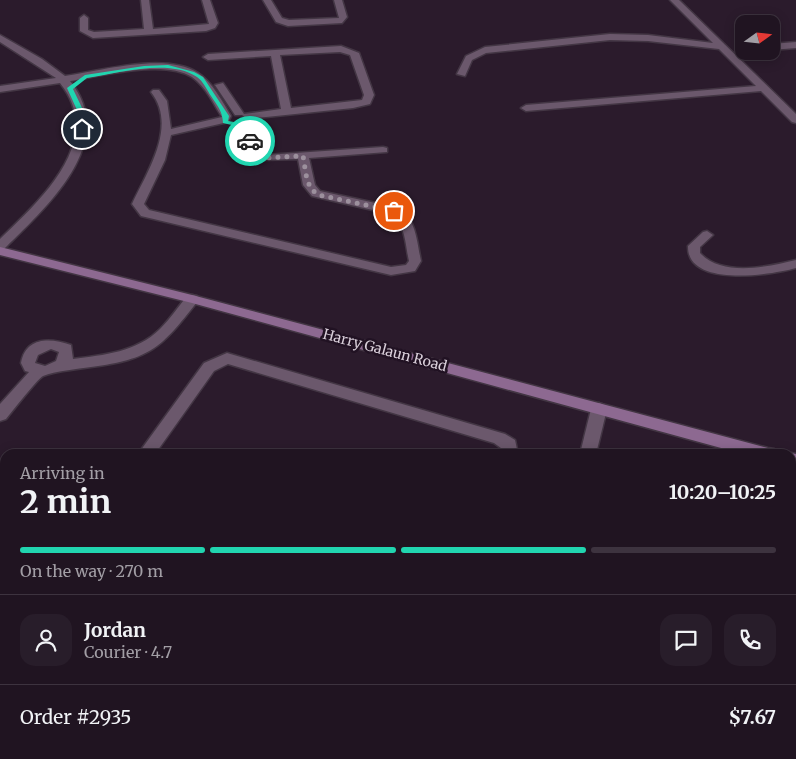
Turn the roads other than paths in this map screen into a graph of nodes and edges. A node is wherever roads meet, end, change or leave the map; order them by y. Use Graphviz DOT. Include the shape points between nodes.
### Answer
graph roads {
  1 [pos="145,0"];
  2 [pos="206,0"];
  3 [pos="267,0"];
  4 [pos="338,0"];
  5 [pos="674,0"];
  6 [pos="84,18"];
  7 [pos="149,32"];
  8 [pos="0,38"];
  9 [pos="796,45"];
  10 [pos="780,46"];
  11 [pos="727,49"];
  12 [pos="275,54"];
  13 [pos="208,57"];
  14 [pos="114,69"];
  15 [pos="462,74"];
  16 [pos="64,82"];
  17 [pos="763,88"];
  18 [pos="0,89"];
  19 [pos="156,92"];
  20 [pos="526,108"];
  21 [pos="286,111"];
  22 [pos="243,114"];
  23 [pos="225,118"];
  24 [pos="796,120"];
  25 [pos="238,124"];
  26 [pos="166,133"];
  27 [pos="383,150"];
  28 [pos="303,156"];
  29 [pos="707,235"];
  30 [pos="0,246"];
  31 [pos="0,251"];
  32 [pos="796,264"];
  33 [pos="192,299"];
  34 [pos="68,353"];
  35 [pos="90,361"];
  36 [pos="59,366"];
  37 [pos="38,371"];
  38 [pos="599,409"];
  39 [pos="0,415"];
  40 [pos="150,449"];
  41 [pos="509,449"];
  42 [pos="589,449"];
  43 [pos="749,449"];
  1 -- 7 [label="street"];
  2 -- 7 [label="street" via="214,23 212,26"];
  3 -- 4 [label="street" via="279,20 288,23 342,20"];
  5 -- 11 [label="street"];
  6 -- 7 [label="street" via="84,31 89,34"];
  8 -- 16 [label="street"];
  9 -- 10 [label="street"];
  11 -- 15 [label="street" via="648,38 610,37 485,50 469,56"];
  11 -- 17 [label="street"];
  12 -- 13 [label="street"];
  12 -- 21 [label="street"];
  12 -- 21 [label="street" via="352,51 369,95 362,104"];
  14 -- 16 [label="street"];
  14 -- 16 [label="street"];
  14 -- 22 [label="street" via="162,61 194,66 213,78"];
  14 -- 23 [label="street" via="156,66 193,73 207,83"];
  16 -- 18 [label="street" via="49,80"];
  16 -- 30 [label="street" via="80,110 82,129 74,156 55,190"];
  17 -- 20 [label="street"];
  17 -- 24 [label="street"];
  19 -- 26 [label="street" via="163,100"];
  21 -- 22 [label="street"];
  22 -- 23 [label="street"];
  22 -- 25 [label="street" via="245,122"];
  23 -- 25 [label="street" via="227,123"];
  23 -- 26 [label="street"];
  25 -- 28 [label="street" via="260,156"];
  26 -- 28 [label="street" via="166,146 138,204 145,213 392,271 410,268 415,261 406,222 401,215 316,194 309,185"];
  27 -- 28 [label="street"];
  29 -- 32 [label="street" via="694,246 694,254 701,263 713,269 778,269"];
  31 -- 33 [label="main road, Harry Galaun Road"];
  33 -- 35 [label="street" via="165,332 143,349 111,359"];
  33 -- 38 [label="main road, Harry Galaun Road"];
  34 -- 35 [label="street"];
  34 -- 36 [label="street"];
  34 -- 37 [label="street" via="58,344 40,347 30,354 28,363"];
  35 -- 36 [label="street"];
  36 -- 37 [label="street"];
  37 -- 39 [label="street"];
  38 -- 42 [label="street"];
  38 -- 43 [label="main road, Harry Galaun Road"];
  40 -- 41 [label="street" via="209,367 227,358 499,438"];
}
